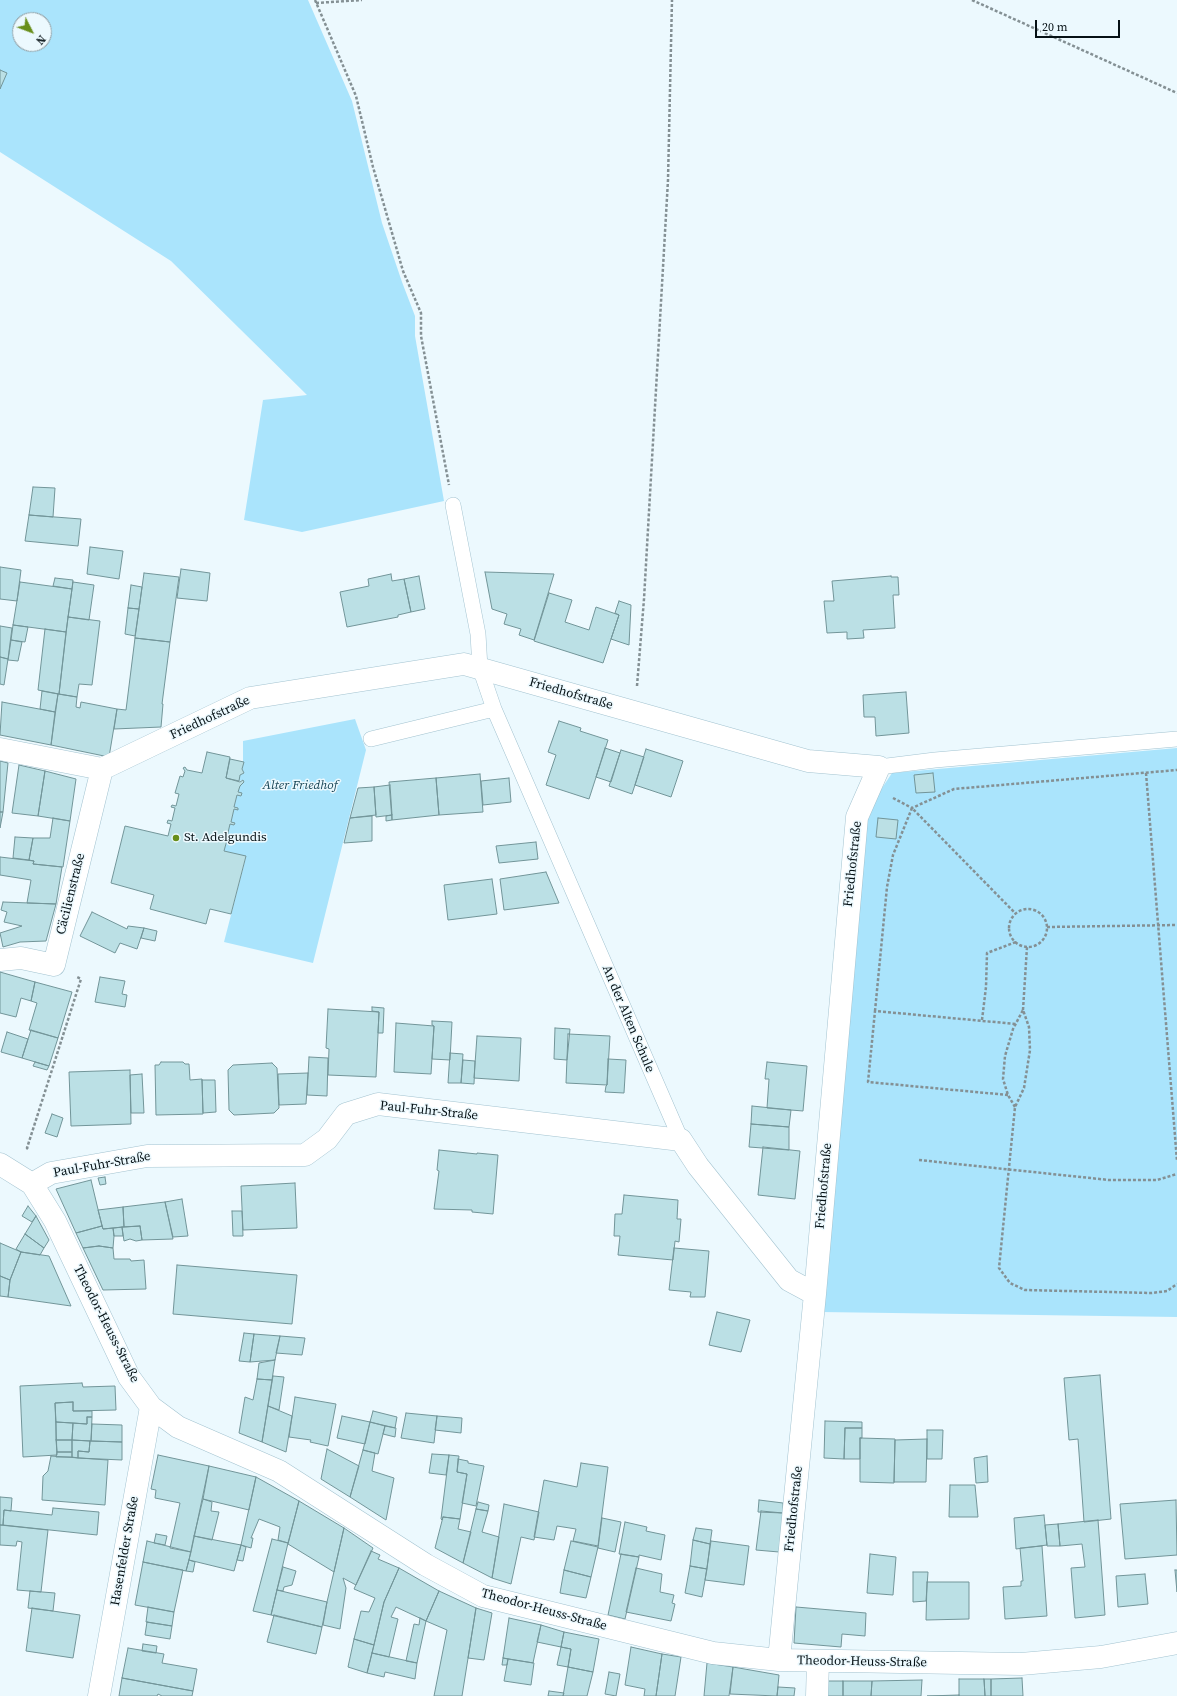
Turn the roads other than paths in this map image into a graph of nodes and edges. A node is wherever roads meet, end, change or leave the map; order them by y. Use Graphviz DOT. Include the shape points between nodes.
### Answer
graph roads {
  1 [pos="453,505"];
  2 [pos="480,668"];
  3 [pos="494,709"];
  4 [pos="371,739"];
  5 [pos="1177,739"];
  6 [pos="0,749"];
  7 [pos="880,767"];
  8 [pos="102,769"];
  9 [pos="0,960"];
  10 [pos="681,1140"];
  11 [pos="0,1164"];
  12 [pos="32,1184"];
  13 [pos="815,1294"];
  14 [pos="151,1407"];
  15 [pos="1177,1643"];
  16 [pos="779,1660"];
  17 [pos="818,1661"];
  18 [pos="99,1696"];
  19 [pos="817,1696"];
  1 -- 2 [label="lane, An der Alten Schule" via="478,634"];
  2 -- 3 [label="lane, An der Alten Schule"];
  2 -- 7 [label="street, Friedhofstraße" via="808,761"];
  2 -- 8 [label="street, Friedhofstraße" via="464,664 250,698"];
  3 -- 4 [label="lane"];
  3 -- 10 [label="lane, An der Alten Schule"];
  5 -- 7 [label="lane"];
  6 -- 8 [label="street"];
  7 -- 13 [label="street, Friedhofstraße" via="856,817"];
  8 -- 9 [label="street, Cäcilienstraße" via="54,965 21,958"];
  10 -- 12 [label="street, Paul-Fuhr-Straße" via="378,1104 346,1114 327,1139 306,1155 147,1156 50,1173"];
  10 -- 13 [label="street, An der Alten Schule" via="698,1166 789,1280"];
  11 -- 12 [label="street, Theodor-Heuss-Straße"];
  12 -- 14 [label="street, Theodor-Heuss-Straße" via="55,1221 129,1377"];
  13 -- 16 [label="street, Friedhofstraße"];
  14 -- 16 [label="street, Theodor-Heuss-Straße" via="178,1427 279,1471 426,1565 483,1596 713,1653"];
  14 -- 18 [label="street, Hasenfelder Straße"];
  15 -- 17 [label="street, Theodor-Heuss-Straße" via="1101,1657 1021,1664"];
  16 -- 17 [label="street, Theodor-Heuss-Straße"];
  17 -- 19 [label="street"];
}
